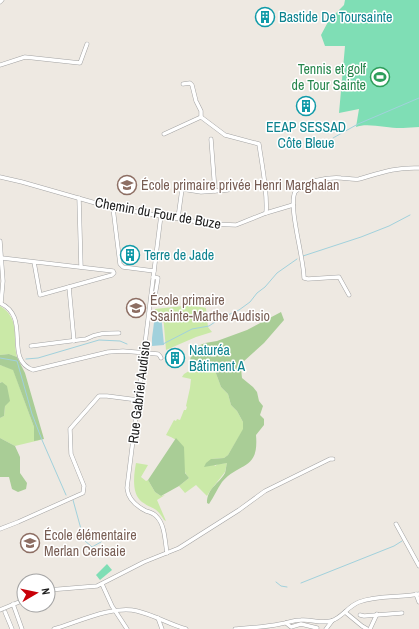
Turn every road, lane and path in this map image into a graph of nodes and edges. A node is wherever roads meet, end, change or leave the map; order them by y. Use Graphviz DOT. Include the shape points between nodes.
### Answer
graph roads {
  1 [pos="87,44"];
  2 [pos="0,65"];
  3 [pos="182,84"];
  4 [pos="201,117"];
  5 [pos="164,134"];
  6 [pos="211,139"];
  7 [pos="419,168"];
  8 [pos="0,177"];
  9 [pos="228,190"];
  10 [pos="215,191"];
  11 [pos="79,198"];
  12 [pos="293,205"];
  13 [pos="113,208"];
  14 [pos="266,213"];
  15 [pos="161,215"];
  16 [pos="178,218"];
  17 [pos="0,241"];
  18 [pos="2,258"];
  19 [pos="34,262"];
  20 [pos="81,267"];
  21 [pos="154,271"];
  22 [pos="154,277"];
  23 [pos="68,288"];
  24 [pos="155,296"];
  25 [pos="349,296"];
  26 [pos="0,303"];
  27 [pos="119,333"];
  28 [pos="74,341"];
  29 [pos="31,346"];
  30 [pos="143,352"];
  31 [pos="161,358"];
  32 [pos="138,400"];
  33 [pos="334,459"];
  34 [pos="396,524"];
  35 [pos="0,529"];
  36 [pos="167,552"];
  37 [pos="419,566"];
  38 [pos="102,584"];
  39 [pos="56,589"];
  40 [pos="418,594"];
  41 [pos="419,602"];
  42 [pos="16,603"];
  43 [pos="13,604"];
  44 [pos="0,610"];
  45 [pos="114,610"];
  46 [pos="5,612"];
  47 [pos="345,612"];
  48 [pos="402,612"];
  49 [pos="377,614"];
  50 [pos="360,615"];
  51 [pos="158,618"];
  52 [pos="332,621"];
  53 [pos="322,622"];
  54 [pos="286,623"];
  55 [pos="362,626"];
  56 [pos="317,628"];
  57 [pos="12,629"];
  58 [pos="22,629"];
  59 [pos="54,629"];
  60 [pos="127,629"];
  61 [pos="162,629"];
  62 [pos="186,629"];
  63 [pos="235,629"];
  64 [pos="325,629"];
  65 [pos="357,629"];
  66 [pos="368,629"];
  1 -- 2 [label="street" via="80,63 25,57"];
  3 -- 4 [label="street" via="192,85"];
  4 -- 5 [label="street"];
  4 -- 14 [label="street" via="225,135 258,144"];
  6 -- 10 [label="street"];
  7 -- 12 [label="street" via="378,172 356,179 322,179 297,189"];
  8 -- 11 [label="street, Chemin du Four de Buze"];
  9 -- 10 [label="street"];
  10 -- 16 [label="street" via="201,192 182,188"];
  11 -- 13 [label="street, Chemin du Four de Buze"];
  11 -- 20 [label="street"];
  12 -- 14 [label="street, Chemin du Four de Buze"];
  12 -- 25 [label="street" via="304,278 308,280 339,276"];
  13 -- 15 [label="street, Chemin du Four de Buze"];
  13 -- 21 [label="street" via="119,263 123,267"];
  14 -- 16 [label="street, Chemin du Four de Buze" via="230,226"];
  15 -- 16 [label="street, Chemin du Four de Buze"];
  15 -- 21 [label="street, Rue Gabriel Audisio"];
  17 -- 18 [label="street"];
  18 -- 19 [label="street"];
  18 -- 26 [label="street" via="3,281"];
  19 -- 20 [label="street"];
  19 -- 23 [label="street" via="40,295"];
  20 -- 23 [label="street" via="114,273"];
  21 -- 22 [label="street, Rue Gabriel Audisio"];
  22 -- 24 [label="street" via="158,278"];
  22 -- 30 [label="street, Rue Gabriel Audisio"];
  23 -- 28 [label="street"];
  26 -- 30 [label="street" via="8,307 13,314 21,360 33,370 108,352"];
  27 -- 28 [label="street" via="96,334"];
  28 -- 29 [label="street"];
  30 -- 31 [label="street" via="158,354"];
  30 -- 32 [label="street, Rue Gabriel Audisio"];
  32 -- 35 [label="street" via="99,396 71,426 71,454 84,486 83,493"];
  32 -- 36 [label="street, Rue Gabriel Audisio" via="127,492 136,504 158,518"];
  33 -- 36 [label="street" via="265,491 179,548"];
  34 -- 37 [label="street"];
  36 -- 38 [label="street"];
  38 -- 39 [label="street"];
  38 -- 45 [label="street"];
  40 -- 41 [label="street"];
  40 -- 47 [label="street" via="360,602"];
  42 -- 43 [label="street"];
  43 -- 44 [label="street"];
  43 -- 58 [label="street"];
  45 -- 51 [label="street" via="137,610"];
  45 -- 59 [label="street"];
  45 -- 60 [label="street"];
  46 -- 57 [label="street"];
  47 -- 52 [label="street"];
  47 -- 55 [label="street"];
  48 -- 49 [label="street"];
  49 -- 50 [label="street"];
  49 -- 66 [label="street"];
  51 -- 61 [label="street"];
  51 -- 62 [label="street"];
  52 -- 53 [label="street"];
  52 -- 64 [label="street"];
  53 -- 54 [label="street" via="296,620"];
  53 -- 64 [label="street"];
  54 -- 56 [label="street" via="291,627 301,624"];
  54 -- 63 [label="street"];
  55 -- 65 [label="street"];
  55 -- 66 [label="street"];
}
